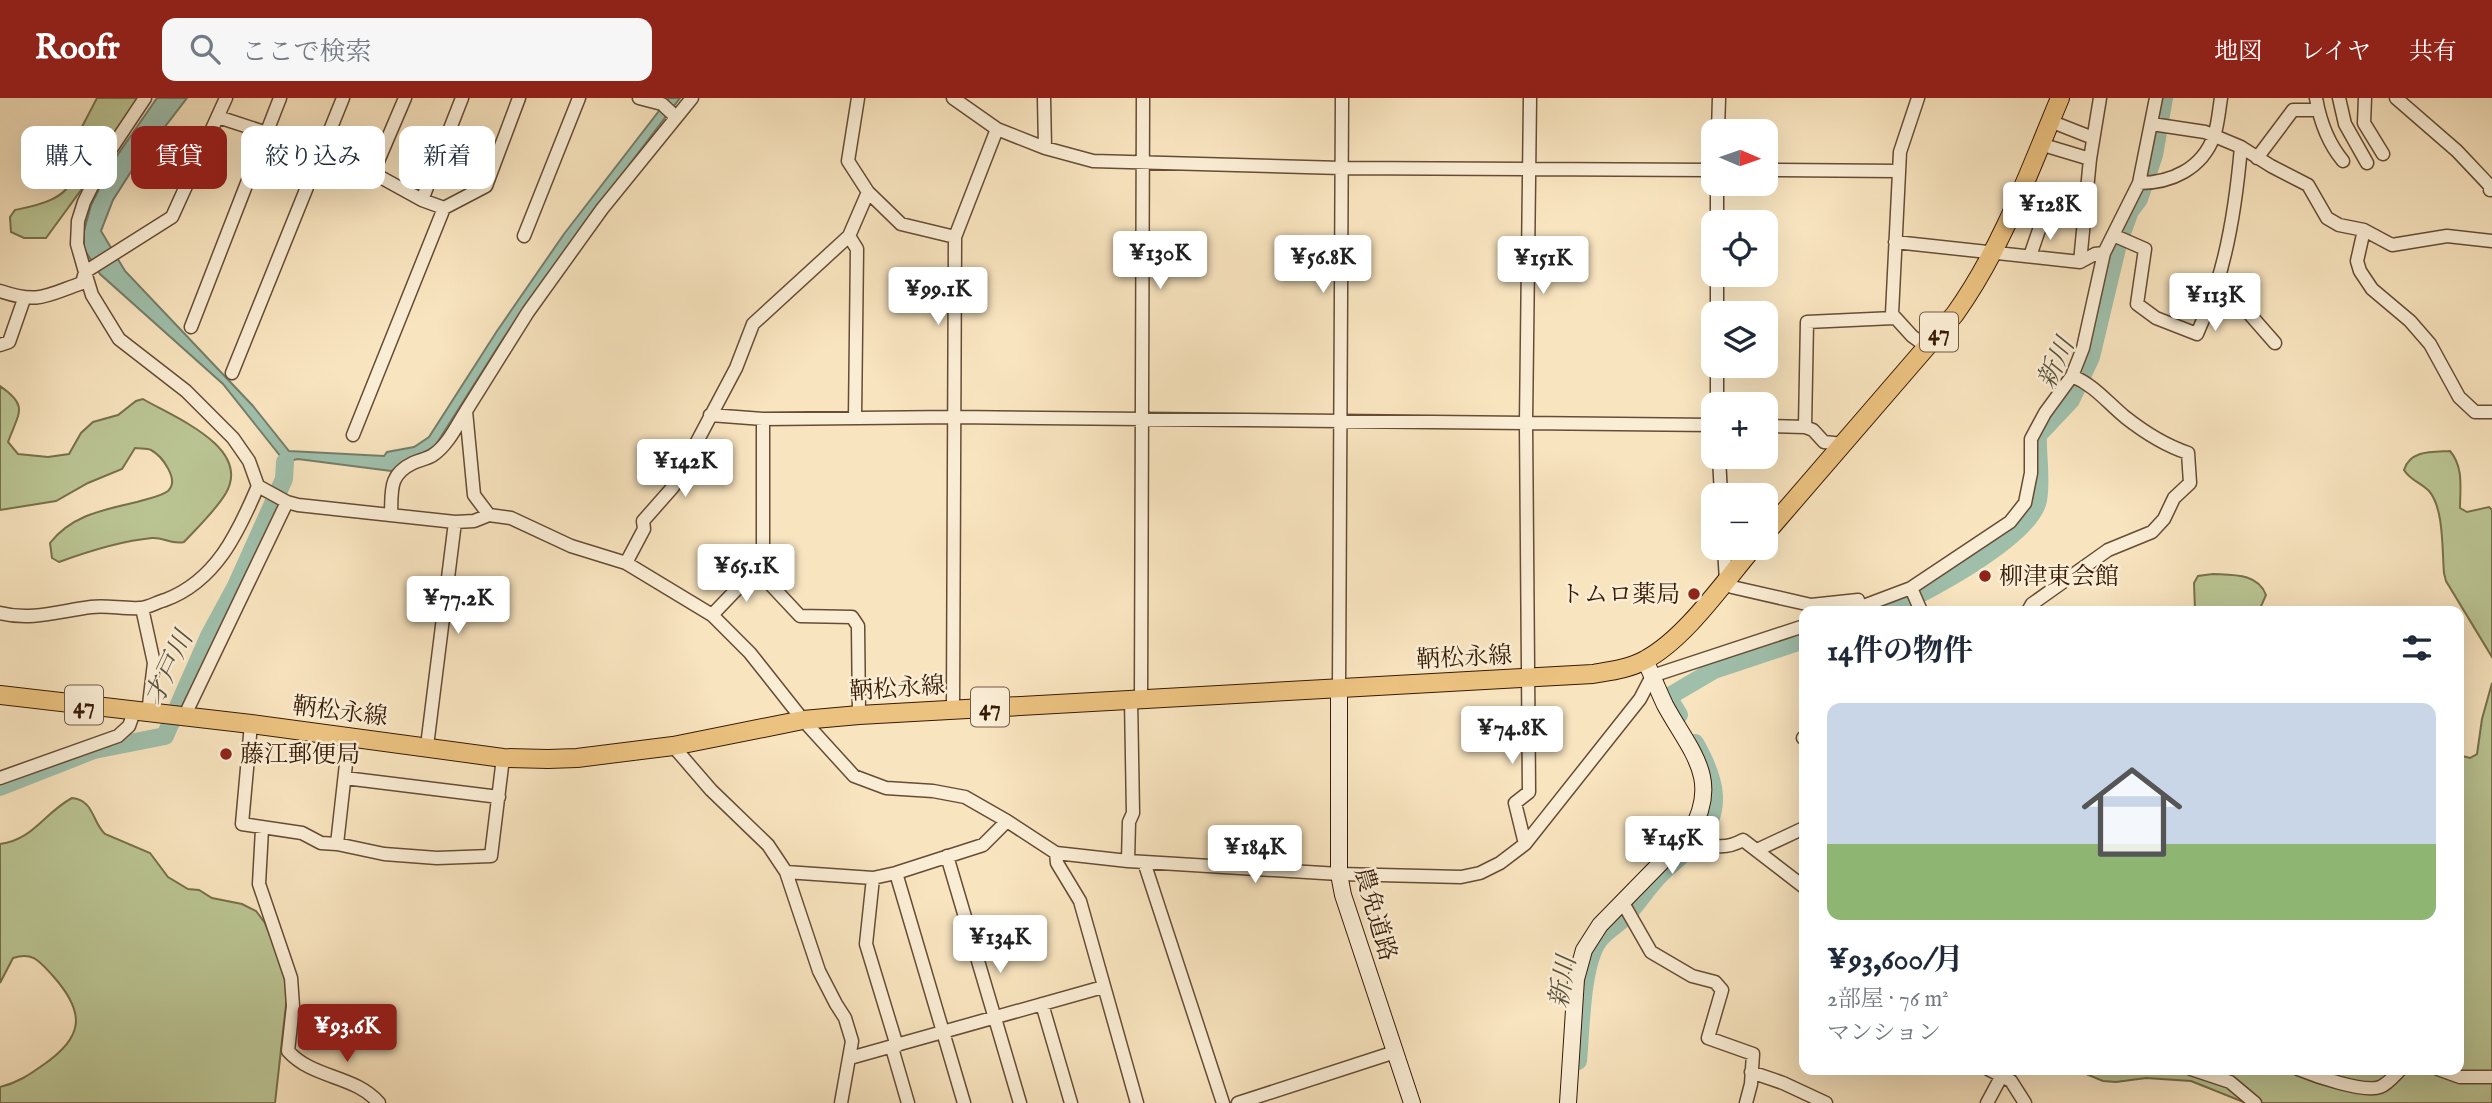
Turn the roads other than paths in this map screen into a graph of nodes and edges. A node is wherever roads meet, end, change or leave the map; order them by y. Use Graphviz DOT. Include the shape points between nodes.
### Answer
graph roads {
  1 [pos="145,98"];
  2 [pos="226,98"];
  3 [pos="280,98"];
  4 [pos="343,98"];
  5 [pos="405,98"];
  6 [pos="461,98"];
  7 [pos="519,98"];
  8 [pos="579,98"];
  9 [pos="639,98"];
  10 [pos="692,98"];
  11 [pos="858,98"];
  12 [pos="953,98"];
  13 [pos="1044,98"];
  14 [pos="1143,98"];
  15 [pos="1342,98"];
  16 [pos="1530,98"];
  17 [pos="1719,98"];
  18 [pos="1918,98"];
  19 [pos="2060,98"];
  20 [pos="2100,98"];
  21 [pos="2156,98"];
  22 [pos="2221,98"];
  23 [pos="2339,98"];
  24 [pos="2365,98"];
  25 [pos="2396,98"];
  26 [pos="2317,104"];
  27 [pos="670,111"];
  28 [pos="218,117"];
  29 [pos="1718,119"];
  30 [pos="2050,121"];
  31 [pos="2152,124"];
  32 [pos="246,126"];
  33 [pos="270,126"];
  34 [pos="331,126"];
  35 [pos="997,129"];
  36 [pos="2214,136"];
  37 [pos="2093,138"];
  38 [pos="385,145"];
  39 [pos="2040,145"];
  40 [pos="2241,147"];
  41 [pos="1045,148"];
  42 [pos="2383,154"];
  43 [pos="2257,158"];
  44 [pos="2090,159"];
  45 [pos="2343,161"];
  46 [pos="1144,163"];
  47 [pos="2367,163"];
  48 [pos="1340,168"];
  49 [pos="1527,168"];
  50 [pos="1701,170"];
  51 [pos="1778,170"];
  52 [pos="1898,171"];
  53 [pos="385,180"];
  54 [pos="2139,183"];
  55 [pos="245,189"];
  56 [pos="305,189"];
  57 [pos="2490,190"];
  58 [pos="868,192"];
  59 [pos="2058,199"];
  60 [pos="422,200"];
  61 [pos="444,208"];
  62 [pos="2364,230"];
  63 [pos="2113,235"];
  64 [pos="524,236"];
  65 [pos="849,236"];
  66 [pos="955,237"];
  67 [pos="2492,241"];
  68 [pos="1895,242"];
  69 [pos="1993,252"];
  70 [pos="2104,253"];
  71 [pos="2029,256"];
  72 [pos="2080,262"];
  73 [pos="85,272"];
  74 [pos="2217,284"];
  75 [pos="0,291"];
  76 [pos="24,299"];
  77 [pos="1894,318"];
  78 [pos="191,327"];
  79 [pos="2275,343"];
  80 [pos="0,345"];
  81 [pos="1927,347"];
  82 [pos="232,373"];
  83 [pos="2072,376"];
  84 [pos="466,411"];
  85 [pos="2492,412"];
  86 [pos="710,415"];
  87 [pos="954,417"];
  88 [pos="855,418"];
  89 [pos="1142,418"];
  90 [pos="764,419"];
  91 [pos="1339,422"];
  92 [pos="1526,423"];
  93 [pos="1701,425"];
  94 [pos="1778,426"];
  95 [pos="1805,427"];
  96 [pos="353,435"];
  97 [pos="1843,444"];
  98 [pos="258,486"];
  99 [pos="279,498"];
  100 [pos="391,515"];
  101 [pos="489,515"];
  102 [pos="1778,519"];
  103 [pos="455,522"];
  104 [pos="1725,560"];
  105 [pos="1743,560"];
  106 [pos="626,563"];
  107 [pos="757,570"];
  108 [pos="1726,581"];
  109 [pos="1911,588"];
  110 [pos="1856,606"];
  111 [pos="1863,606"];
  112 [pos="1919,606"];
  113 [pos="2031,606"];
  114 [pos="142,608"];
  115 [pos="0,613"];
  116 [pos="712,615"];
  117 [pos="1799,627"];
  118 [pos="1649,668"];
  119 [pos="1530,678"];
  120 [pos="1339,688"];
  121 [pos="0,695"];
  122 [pos="1136,699"];
  123 [pos="953,709"];
  124 [pos="141,712"];
  125 [pos="859,715"];
  126 [pos="178,716"];
  127 [pos="803,720"];
  128 [pos="251,724"];
  129 [pos="349,737"];
  130 [pos="427,746"];
  131 [pos="673,746"];
  132 [pos="503,758"];
  133 [pos="0,778"];
  134 [pos="345,778"];
  135 [pos="499,797"];
  136 [pos="1007,821"];
  137 [pos="262,829"];
  138 [pos="1799,830"];
  139 [pos="1696,838"];
  140 [pos="337,844"];
  141 [pos="1525,844"];
  142 [pos="1757,850"];
  143 [pos="1056,853"];
  144 [pos="947,856"];
  145 [pos="1128,861"];
  146 [pos="1144,862"];
  147 [pos="786,872"];
  148 [pos="896,873"];
  149 [pos="1339,874"];
  150 [pos="873,878"];
  151 [pos="1799,883"];
  152 [pos="1623,903"];
  153 [pos="1103,987"];
  154 [pos="1042,1004"];
  155 [pos="995,1018"];
  156 [pos="944,1033"];
  157 [pos="895,1047"];
  158 [pos="1395,1052"];
  159 [pos="850,1058"];
  160 [pos="1751,1072"];
  161 [pos="1998,1075"];
  162 [pos="2209,1075"];
  163 [pos="2317,1075"];
  164 [pos="2395,1075"];
  165 [pos="2454,1075"];
  166 [pos="2001,1077"];
  167 [pos="2492,1077"];
  168 [pos="379,1103"];
  169 [pos="841,1103"];
  170 [pos="908,1103"];
  171 [pos="964,1103"];
  172 [pos="1020,1103"];
  173 [pos="1071,1103"];
  174 [pos="1137,1103"];
  175 [pos="1223,1103"];
  176 [pos="1238,1103"];
  177 [pos="1412,1103"];
  178 [pos="1568,1103"];
  179 [pos="1746,1103"];
  180 [pos="1826,1103"];
  181 [pos="1987,1103"];
  182 [pos="2025,1103"];
  183 [pos="2255,1103"];
  1 -- 73 [label="street" via="109,152 84,202 77,244"];
  2 -- 28 [label="street"];
  3 -- 33 [label="street"];
  4 -- 34 [label="street"];
  5 -- 38 [label="street"];
  6 -- 60 [label="street"];
  7 -- 61 [label="street" via="486,186"];
  8 -- 64 [label="street"];
  9 -- 27 [label="street"];
  10 -- 27 [label="street"];
  11 -- 58 [label="street" via="848,161"];
  12 -- 35 [label="street"];
  13 -- 41 [label="street"];
  14 -- 46 [label="street"];
  15 -- 48 [label="street"];
  16 -- 49 [label="street"];
  17 -- 29 [label="street"];
  18 -- 52 [label="street"];
  19 -- 30 [label="main road, 47"];
  20 -- 37 [label="street"];
  21 -- 31 [label="street"];
  22 -- 36 [label="street"];
  23 -- 47 [label="street" via="2345,124"];
  24 -- 42 [label="street" via="2364,123"];
  25 -- 57 [label="street" via="2457,151"];
  26 -- 43 [label="street" via="2293,110"];
  26 -- 45 [label="street" via="2333,149"];
  27 -- 84 [label="street" via="528,312"];
  28 -- 32 [label="street"];
  28 -- 73 [label="street" via="172,217"];
  30 -- 37 [label="street"];
  30 -- 39 [label="main road, 47"];
  31 -- 36 [label="street"];
  31 -- 54 [label="street"];
  35 -- 41 [label="street"];
  35 -- 66 [label="street"];
  36 -- 40 [label="street"];
  36 -- 54 [label="street" via="2186,173 2156,183"];
  37 -- 44 [label="street"];
  39 -- 44 [label="street"];
  39 -- 69 [label="main road, 47"];
  40 -- 43 [label="street"];
  40 -- 74 [label="street" via="2238,190"];
  41 -- 46 [label="street" via="1093,161"];
  43 -- 62 [label="street" via="2308,185 2327,218"];
  44 -- 72 [label="street"];
  46 -- 48 [label="street"];
  46 -- 89 [label="street"];
  48 -- 49 [label="street"];
  48 -- 91 [label="street"];
  49 -- 50 [label="street"];
  49 -- 92 [label="street"];
  51 -- 52 [label="street"];
  52 -- 68 [label="street"];
  53 -- 60 [label="street"];
  54 -- 63 [label="street"];
  55 -- 78 [label="street"];
  56 -- 82 [label="street"];
  58 -- 65 [label="street"];
  58 -- 66 [label="street" via="901,224"];
  59 -- 71 [label="street" via="2050,198"];
  60 -- 61 [label="street"];
  61 -- 96 [label="street"];
  62 -- 67 [label="street" via="2392,245 2447,236"];
  62 -- 85 [label="street" via="2357,261 2372,289 2430,344 2459,397 2476,412"];
  63 -- 70 [label="street"];
  63 -- 74 [label="street" via="2145,249 2137,304 2156,317 2197,334"];
  65 -- 86 [label="street" via="752,324 736,369"];
  65 -- 88 [label="street" via="857,249"];
  66 -- 87 [label="street"];
  68 -- 69 [label="street"];
  68 -- 77 [label="street"];
  69 -- 71 [label="street"];
  69 -- 81 [label="main road, 47" via="1978,281"];
  70 -- 72 [label="street"];
  70 -- 83 [label="street" via="2083,348"];
  71 -- 72 [label="street"];
  73 -- 76 [label="street" via="82,283"];
  73 -- 98 [label="street" via="92,295 119,339 186,391 233,438 249,461"];
  74 -- 79 [label="street" via="2232,294"];
  75 -- 76 [label="street"];
  76 -- 80 [label="street" via="9,342"];
  77 -- 81 [label="street"];
  77 -- 95 [label="street" via="1807,322"];
  81 -- 97 [label="main road, 47"];
  83 -- 109 [label="street" via="2031,439 2025,503 2010,522"];
  83 -- 113 [label="street" via="2087,382 2165,445 2188,453 2190,483 2152,532 2108,550"];
  84 -- 100 [label="street" via="433,455 397,474 392,482"];
  84 -- 101 [label="street" via="474,495"];
  86 -- 90 [label="street"];
  86 -- 106 [label="street" via="673,487 643,521 644,529"];
  87 -- 88 [label="street"];
  87 -- 89 [label="street"];
  87 -- 123 [label="street"];
  88 -- 90 [label="street"];
  89 -- 91 [label="street"];
  89 -- 122 [label="street"];
  90 -- 107 [label="street" via="763,562"];
  91 -- 92 [label="street"];
  91 -- 120 [label="street"];
  92 -- 93 [label="street"];
  92 -- 119 [label="street"];
  94 -- 95 [label="street"];
  95 -- 97 [label="street" via="1824,442"];
  97 -- 102 [label="main road, 47"];
  98 -- 99 [label="street"];
  98 -- 114 [label="street" via="232,542 214,566 178,595"];
  99 -- 100 [label="street" via="322,509"];
  99 -- 126 [label="street"];
  100 -- 103 [label="street"];
  101 -- 103 [label="street"];
  101 -- 106 [label="street" via="511,518 571,546"];
  103 -- 130 [label="street"];
  104 -- 108 [label="street"];
  105 -- 108 [label="main road, 鞆松永線 / 47"];
  106 -- 116 [label="street"];
  107 -- 116 [label="street"];
  107 -- 125 [label="street" via="800,616 852,617 858,626"];
  108 -- 110 [label="street" via="1732,587 1811,605 1858,600"];
  108 -- 118 [label="main road, 鞆松永線 / 47"];
  109 -- 111 [label="street"];
  109 -- 112 [label="street"];
  114 -- 115 [label="street" via="96,606 39,617"];
  114 -- 124 [label="street" via="154,663"];
  116 -- 127 [label="street" via="751,653"];
  117 -- 118 [label="street"];
  118 -- 119 [label="main road, 鞆松永線 / 47"];
  118 -- 139 [label="main road" via="1704,778"];
  118 -- 141 [label="street" via="1640,699"];
  119 -- 120 [label="main road, 鞆松永線 / 47"];
  119 -- 141 [label="street" via="1529,792 1516,803"];
  120 -- 122 [label="main road, 鞆松永線 / 47"];
  120 -- 149 [label="main road, 農免道路"];
  121 -- 124 [label="main road, 鞆松永線 / 47"];
  122 -- 123 [label="main road, 鞆松永線 / 47"];
  122 -- 145 [label="street"];
  123 -- 125 [label="main road, 鞆松永線 / 47"];
  124 -- 126 [label="main road, 鞆松永線 / 47"];
  124 -- 133 [label="street" via="117,736"];
  125 -- 127 [label="main road, 鞆松永線 / 47"];
  126 -- 128 [label="main road, 鞆松永線 / 47"];
  127 -- 131 [label="main road, 鞆松永線 / 47"];
  127 -- 136 [label="street" via="855,776 886,788 965,797"];
  128 -- 129 [label="main road, 鞆松永線 / 47"];
  128 -- 137 [label="street" via="242,824"];
  129 -- 130 [label="main road, 鞆松永線 / 47"];
  129 -- 134 [label="street"];
  130 -- 132 [label="main road, 鞆松永線 / 47"];
  131 -- 132 [label="main road, 鞆松永線 / 47" via="577,758"];
  131 -- 147 [label="street" via="768,845"];
  132 -- 135 [label="street"];
  134 -- 135 [label="street"];
  134 -- 140 [label="street"];
  135 -- 140 [label="street" via="491,856 384,854"];
  136 -- 143 [label="street"];
  136 -- 144 [label="street" via="983,845"];
  137 -- 140 [label="street" via="302,833 321,843"];
  137 -- 168 [label="street" via="259,884 291,978 288,1051 310,1069 369,1092"];
  138 -- 142 [label="street"];
  139 -- 142 [label="street" via="1730,847 1743,840"];
  139 -- 152 [label="main road" via="1646,876"];
  141 -- 149 [label="street" via="1500,863 1461,877"];
  142 -- 151 [label="street"];
  143 -- 145 [label="street"];
  143 -- 153 [label="street" via="1080,901"];
  144 -- 148 [label="street"];
  144 -- 155 [label="street"];
  145 -- 146 [label="street"];
  146 -- 149 [label="street"];
  146 -- 175 [label="street"];
  147 -- 150 [label="street"];
  147 -- 159 [label="street" via="820,971 845,1018 852,1041"];
  148 -- 150 [label="street"];
  148 -- 156 [label="street"];
  149 -- 158 [label="main road, 農免道路"];
  150 -- 157 [label="street" via="866,944"];
  152 -- 160 [label="street" via="1651,952 1692,976 1715,982 1722,990 1708,1038 1753,1054"];
  152 -- 178 [label="main road" via="1600,925 1584,950 1576,979"];
  153 -- 154 [label="street"];
  153 -- 174 [label="street"];
  154 -- 155 [label="street"];
  154 -- 173 [label="street"];
  155 -- 156 [label="street"];
  155 -- 172 [label="street"];
  156 -- 157 [label="street"];
  156 -- 171 [label="street"];
  157 -- 159 [label="street"];
  157 -- 170 [label="street"];
  158 -- 176 [label="street"];
  158 -- 177 [label="main road, 農免道路"];
  159 -- 169 [label="street"];
  160 -- 179 [label="street"];
  160 -- 180 [label="street"];
  161 -- 166 [label="street"];
  162 -- 183 [label="street" via="2230,1082"];
  163 -- 164 [label="street" via="2374,1089"];
  165 -- 167 [label="street"];
  166 -- 181 [label="street"];
  166 -- 182 [label="street" via="2011,1081"];
}
